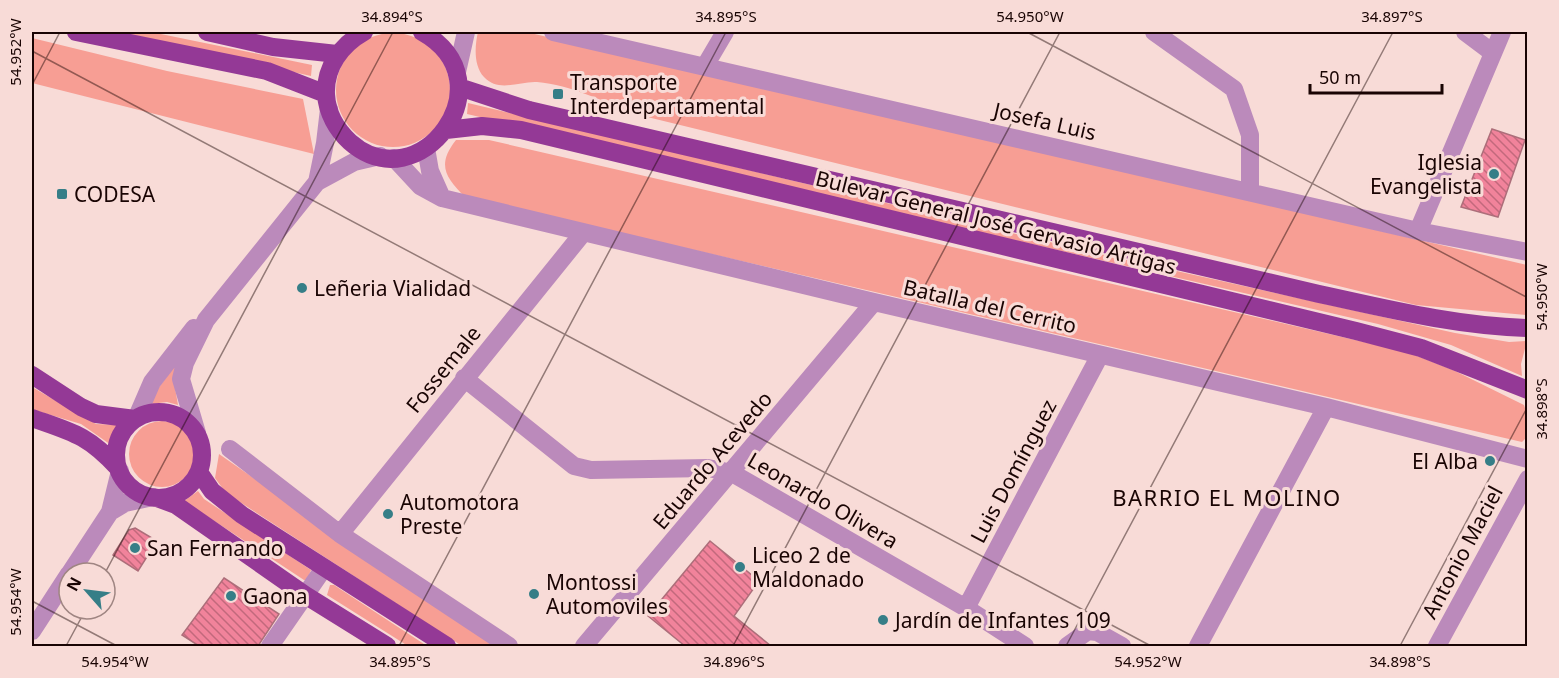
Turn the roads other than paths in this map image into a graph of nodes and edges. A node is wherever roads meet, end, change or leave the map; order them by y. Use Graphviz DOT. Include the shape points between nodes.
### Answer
graph roads {
  1 [pos="76,32"];
  2 [pos="207,32"];
  3 [pos="423,32"];
  4 [pos="466,32"];
  5 [pos="553,32"];
  6 [pos="725,32"];
  7 [pos="1154,32"];
  8 [pos="1465,32"];
  9 [pos="1502,32"];
  10 [pos="355,34"];
  11 [pos="1493,53"];
  12 [pos="338,54"];
  13 [pos="705,66"];
  14 [pos="458,80"];
  15 [pos="327,102"];
  16 [pos="447,130"];
  17 [pos="426,148"];
  18 [pos="387,157"];
  19 [pos="317,182"];
  20 [pos="1250,192"];
  21 [pos="442,198"];
  22 [pos="1418,231"];
  23 [pos="583,233"];
  24 [pos="1527,252"];
  25 [pos="874,302"];
  26 [pos="206,320"];
  27 [pos="1527,328"];
  28 [pos="1100,355"];
  29 [pos="32,375"];
  30 [pos="464,378"];
  31 [pos="1527,390"];
  32 [pos="1326,407"];
  33 [pos="32,418"];
  34 [pos="136,419"];
  35 [pos="197,433"];
  36 [pos="230,449"];
  37 [pos="1527,459"];
  38 [pos="119,469"];
  39 [pos="199,472"];
  40 [pos="732,473"];
  41 [pos="1527,479"];
  42 [pos="155,497"];
  43 [pos="110,512"];
  44 [pos="340,534"];
  45 [pos="78,561"];
  46 [pos="324,568"];
  47 [pos="57,592"];
  48 [pos="305,595"];
  49 [pos="966,608"];
  50 [pos="32,631"];
  51 [pos="270,646"];
  52 [pos="387,646"];
  53 [pos="447,646"];
  54 [pos="509,646"];
  55 [pos="584,646"];
  56 [pos="1024,646"];
  57 [pos="1067,646"];
  58 [pos="1122,646"];
  59 [pos="1198,646"];
  60 [pos="1437,646"];
  1 -- 15 [label="main road" via="267,71"];
  2 -- 12 [label="main road" via="273,47"];
  3 -- 14 [label="main road" via="443,47"];
  4 -- 14 [label="street"];
  5 -- 13 [label="street, Josefa Luis"];
  6 -- 13 [label="street"];
  7 -- 20 [label="street" via="1234,89 1250,135"];
  8 -- 11 [label="street"];
  9 -- 11 [label="street"];
  10 -- 12 [label="main road"];
  11 -- 22 [label="street"];
  12 -- 15 [label="main road" via="327,80"];
  13 -- 20 [label="street, Josefa Luis"];
  14 -- 16 [label="main road" via="457,110"];
  14 -- 27 [label="main road, Bulevar General José Gervasio Artigas" via="529,110 1318,294 1430,318"];
  15 -- 18 [label="main road" via="343,135 366,152"];
  15 -- 19 [label="street"];
  16 -- 17 [label="main road"];
  16 -- 31 [label="main road, Bulevar General José Gervasio Artigas" via="482,126 521,130 1356,331 1420,348"];
  17 -- 18 [label="main road"];
  17 -- 21 [label="street" via="430,171"];
  18 -- 19 [label="street" via="354,162"];
  18 -- 21 [label="street, Batalla del Cerrito" via="420,186"];
  19 -- 26 [label="street"];
  20 -- 22 [label="street, Josefa Luis"];
  21 -- 23 [label="street, Batalla del Cerrito"];
  22 -- 24 [label="street, Josefa Luis"];
  23 -- 25 [label="street, Batalla del Cerrito"];
  23 -- 30 [label="street, Fossemale"];
  25 -- 28 [label="street, Batalla del Cerrito"];
  25 -- 40 [label="street, Eduardo Acevedo"];
  26 -- 34 [label="street" via="191,331 159,372"];
  26 -- 35 [label="street" via="181,379"];
  28 -- 32 [label="street, Batalla del Cerrito"];
  28 -- 49 [label="street, Luis Domínguez"];
  29 -- 34 [label="main road" via="96,414"];
  30 -- 40 [label="street, Leonardo Olivera" via="574,466 591,470 708,468"];
  30 -- 44 [label="street, Fossemale"];
  32 -- 37 [label="street, Batalla del Cerrito"];
  32 -- 59 [label="street"];
  33 -- 38 [label="main road" via="75,432 98,446"];
  34 -- 35 [label="main road" via="148,413 169,413 188,422"];
  34 -- 38 [label="main road" via="119,441"];
  35 -- 39 [label="main road" via="202,459"];
  36 -- 44 [label="street"];
  38 -- 42 [label="main road" via="133,489"];
  38 -- 43 [label="street"];
  39 -- 42 [label="main road" via="182,492"];
  39 -- 46 [label="main road" via="224,503"];
  40 -- 49 [label="street, Leonardo Olivera"];
  40 -- 55 [label="street, Eduardo Acevedo"];
  41 -- 60 [label="street, Antonio Maciel"];
  42 -- 43 [label="street" via="125,503"];
  42 -- 48 [label="main road" via="176,505"];
  43 -- 45 [label="street"];
  44 -- 54 [label="street"];
  46 -- 48 [label="street"];
  46 -- 53 [label="main road"];
  47 -- 50 [label="street"];
  48 -- 51 [label="street"];
  48 -- 52 [label="main road"];
  49 -- 56 [label="street, Leonardo Olivera"];
  57 -- 58 [label="street" via="1088,631"];
}
